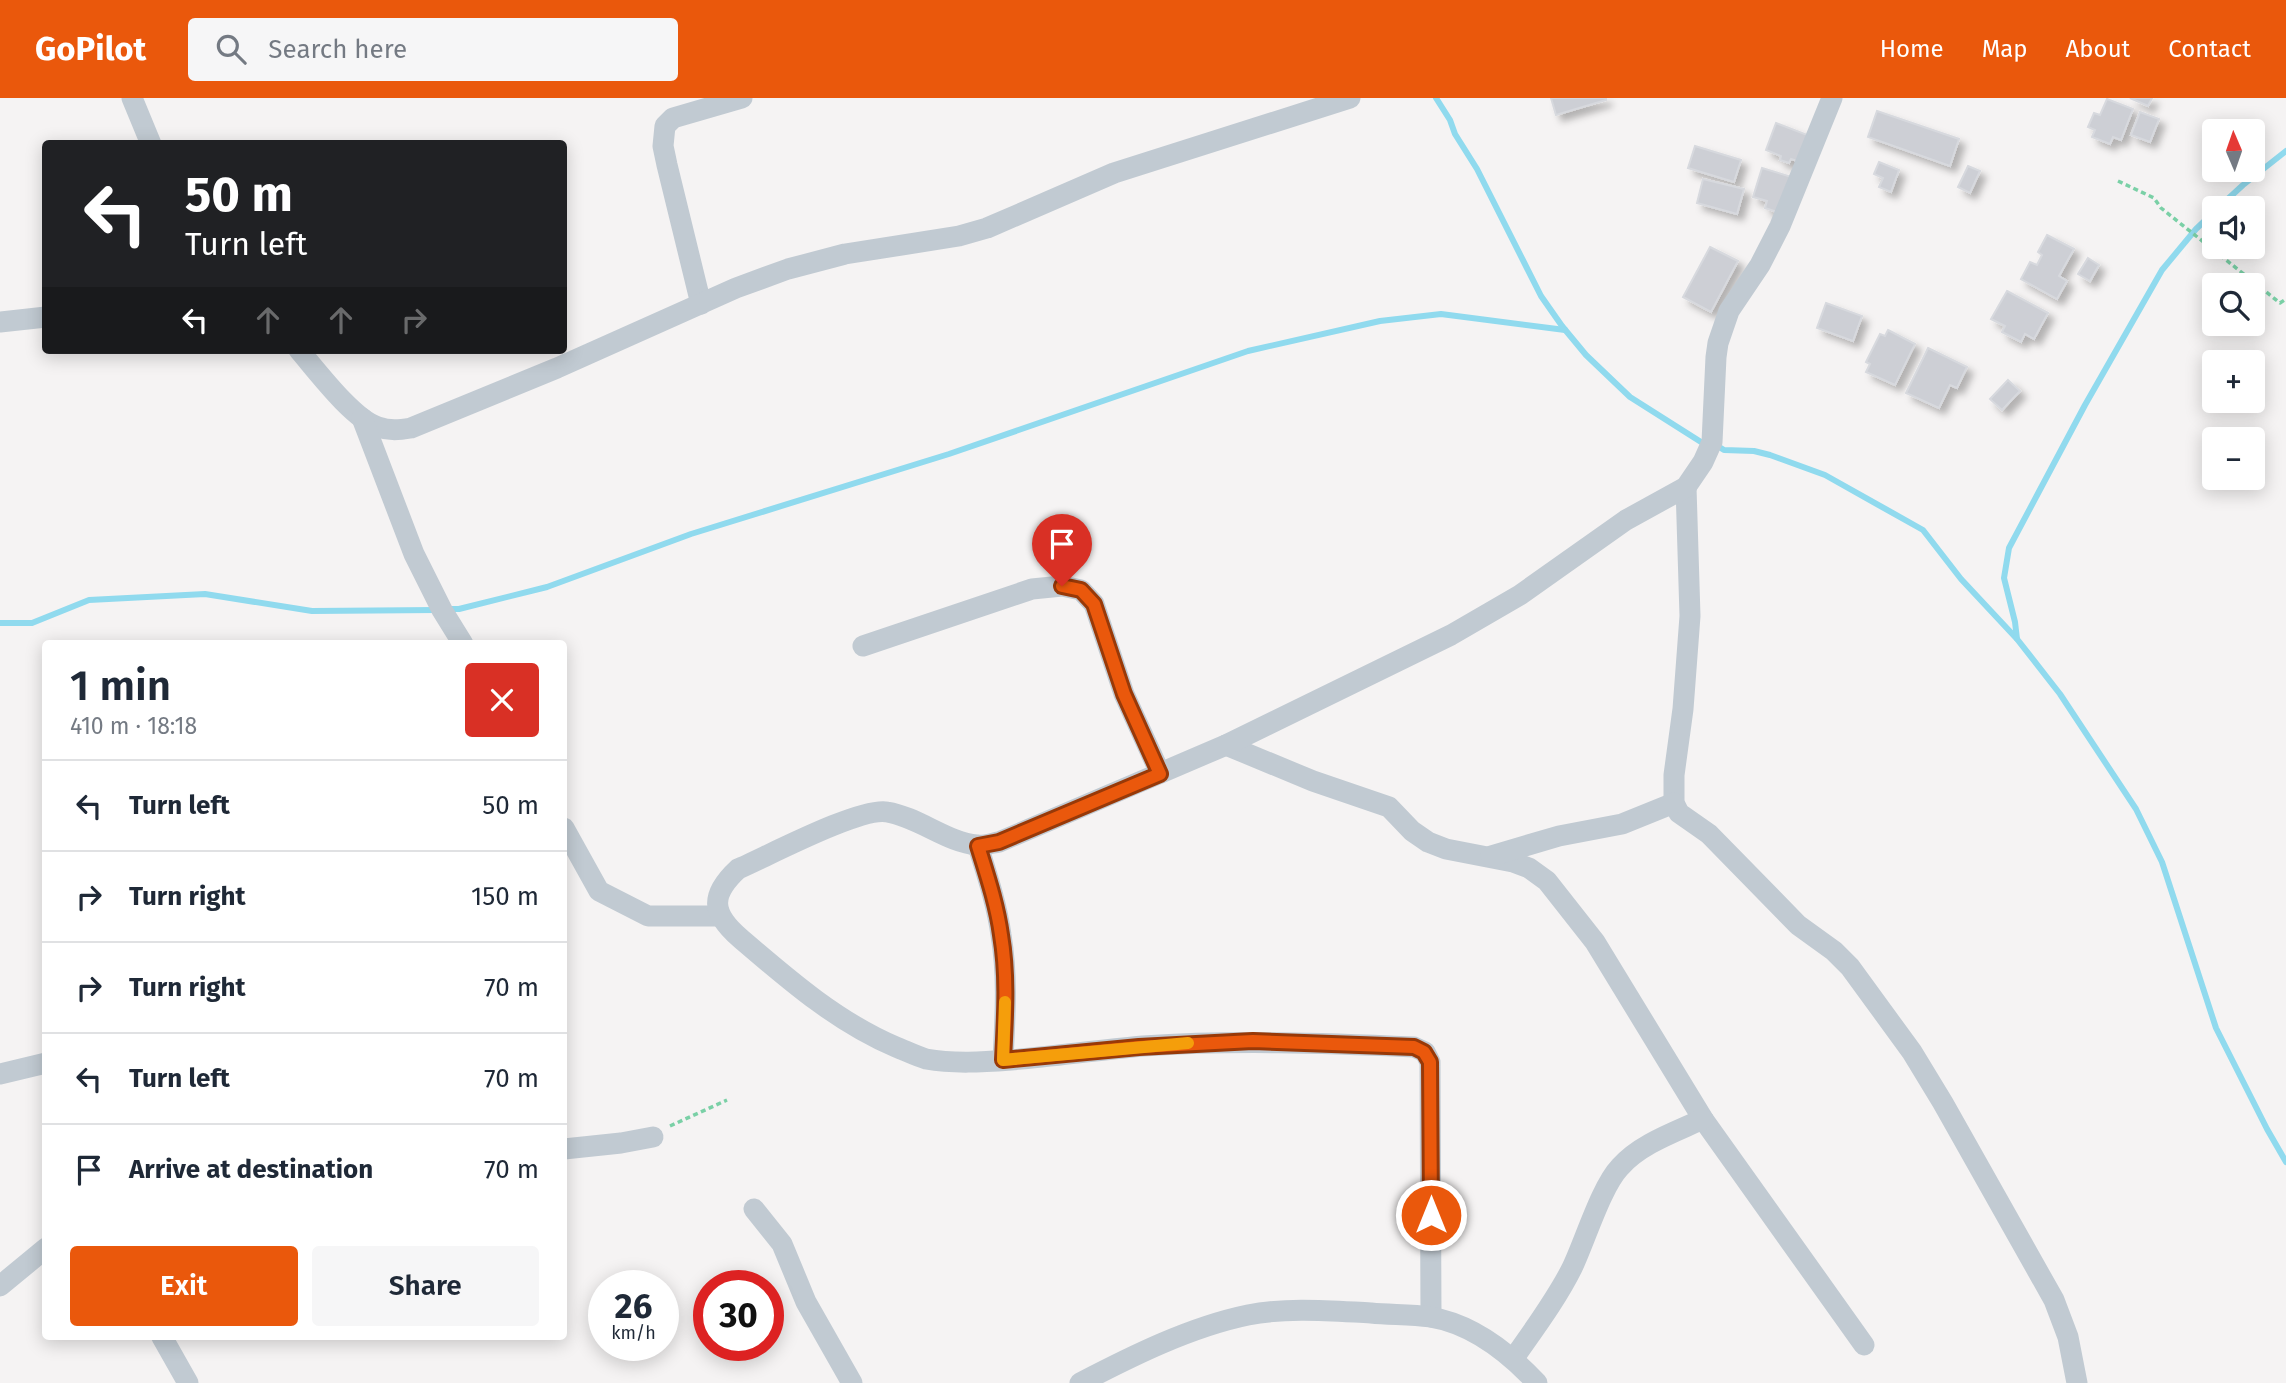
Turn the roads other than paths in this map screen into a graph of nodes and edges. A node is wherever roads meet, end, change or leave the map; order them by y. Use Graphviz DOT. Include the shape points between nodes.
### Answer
graph roads {
  1 [pos="132,98"];
  2 [pos="742,98"];
  3 [pos="1350,98"];
  4 [pos="1832,98"];
  5 [pos="711,102"];
  6 [pos="148,140"];
  7 [pos="701,304"];
  8 [pos="42,317"];
  9 [pos="0,322"];
  10 [pos="303,354"];
  11 [pos="362,418"];
  12 [pos="1686,487"];
  13 [pos="461,640"];
  14 [pos="863,646"];
  15 [pos="1226,745"];
  16 [pos="1160,774"];
  17 [pos="1674,803"];
  18 [pos="567,833"];
  19 [pos="978,846"];
  20 [pos="1489,857"];
  21 [pos="720,916"];
  22 [pos="1003,1060"];
  23 [pos="42,1064"];
  24 [pos="0,1074"];
  25 [pos="1703,1119"];
  26 [pos="653,1137"];
  27 [pos="567,1149"];
  28 [pos="754,1209"];
  29 [pos="42,1251"];
  30 [pos="0,1286"];
  31 [pos="1431,1317"];
  32 [pos="164,1340"];
  33 [pos="1864,1345"];
  34 [pos="1514,1358"];
  35 [pos="188,1383"];
  36 [pos="852,1383"];
  37 [pos="1080,1383"];
  38 [pos="1537,1383"];
  39 [pos="2077,1383"];
  1 -- 6 [label="street"];
  2 -- 5 [label="street"];
  3 -- 7 [label="street" via="1114,173 987,228 788,269"];
  4 -- 12 [label="street" via="1780,226 1729,311 1716,357 1712,442"];
  5 -- 7 [label="street" via="673,118 663,134"];
  7 -- 11 [label="street" via="411,428 393,431"];
  8 -- 9 [label="street"];
  10 -- 11 [label="street"];
  11 -- 13 [label="street" via="414,554"];
  12 -- 15 [label="street" via="1626,520 1520,595 1451,635"];
  12 -- 17 [label="street" via="1690,616"];
  14 -- 16 [label="street" via="1032,589 1062,586 1081,590 1094,604 1124,694"];
  15 -- 16 [label="street"];
  15 -- 20 [label="street" via="1389,807 1428,842"];
  16 -- 19 [label="street" via="999,842"];
  17 -- 20 [label="street" via="1622,824 1559,836"];
  17 -- 39 [label="street" via="1679,813 1709,834 1788,915 1850,967 1912,1052 2054,1300 2068,1337"];
  18 -- 21 [label="street" via="599,891 648,916"];
  19 -- 21 [label="street" via="901,815 872,811 738,869 718,891"];
  19 -- 22 [label="street" via="1002,937 1006,995"];
  20 -- 25 [label="street" via="1530,868 1547,881 1595,942"];
  21 -- 22 [label="street" via="789,980 878,1039 925,1058"];
  22 -- 31 [label="street" via="1253,1041 1414,1047 1424,1052 1430,1062"];
  23 -- 24 [label="street"];
  25 -- 33 [label="street"];
  25 -- 34 [label="street" via="1645,1147 1618,1168 1571,1270"];
  26 -- 27 [label="street"];
  28 -- 36 [label="street" via="782,1244 806,1301"];
  29 -- 30 [label="street"];
  31 -- 34 [label="street" via="1476,1333"];
  31 -- 37 [label="street" via="1310,1310 1249,1315 1192,1332"];
  32 -- 35 [label="street"];
  34 -- 38 [label="street"];
}
